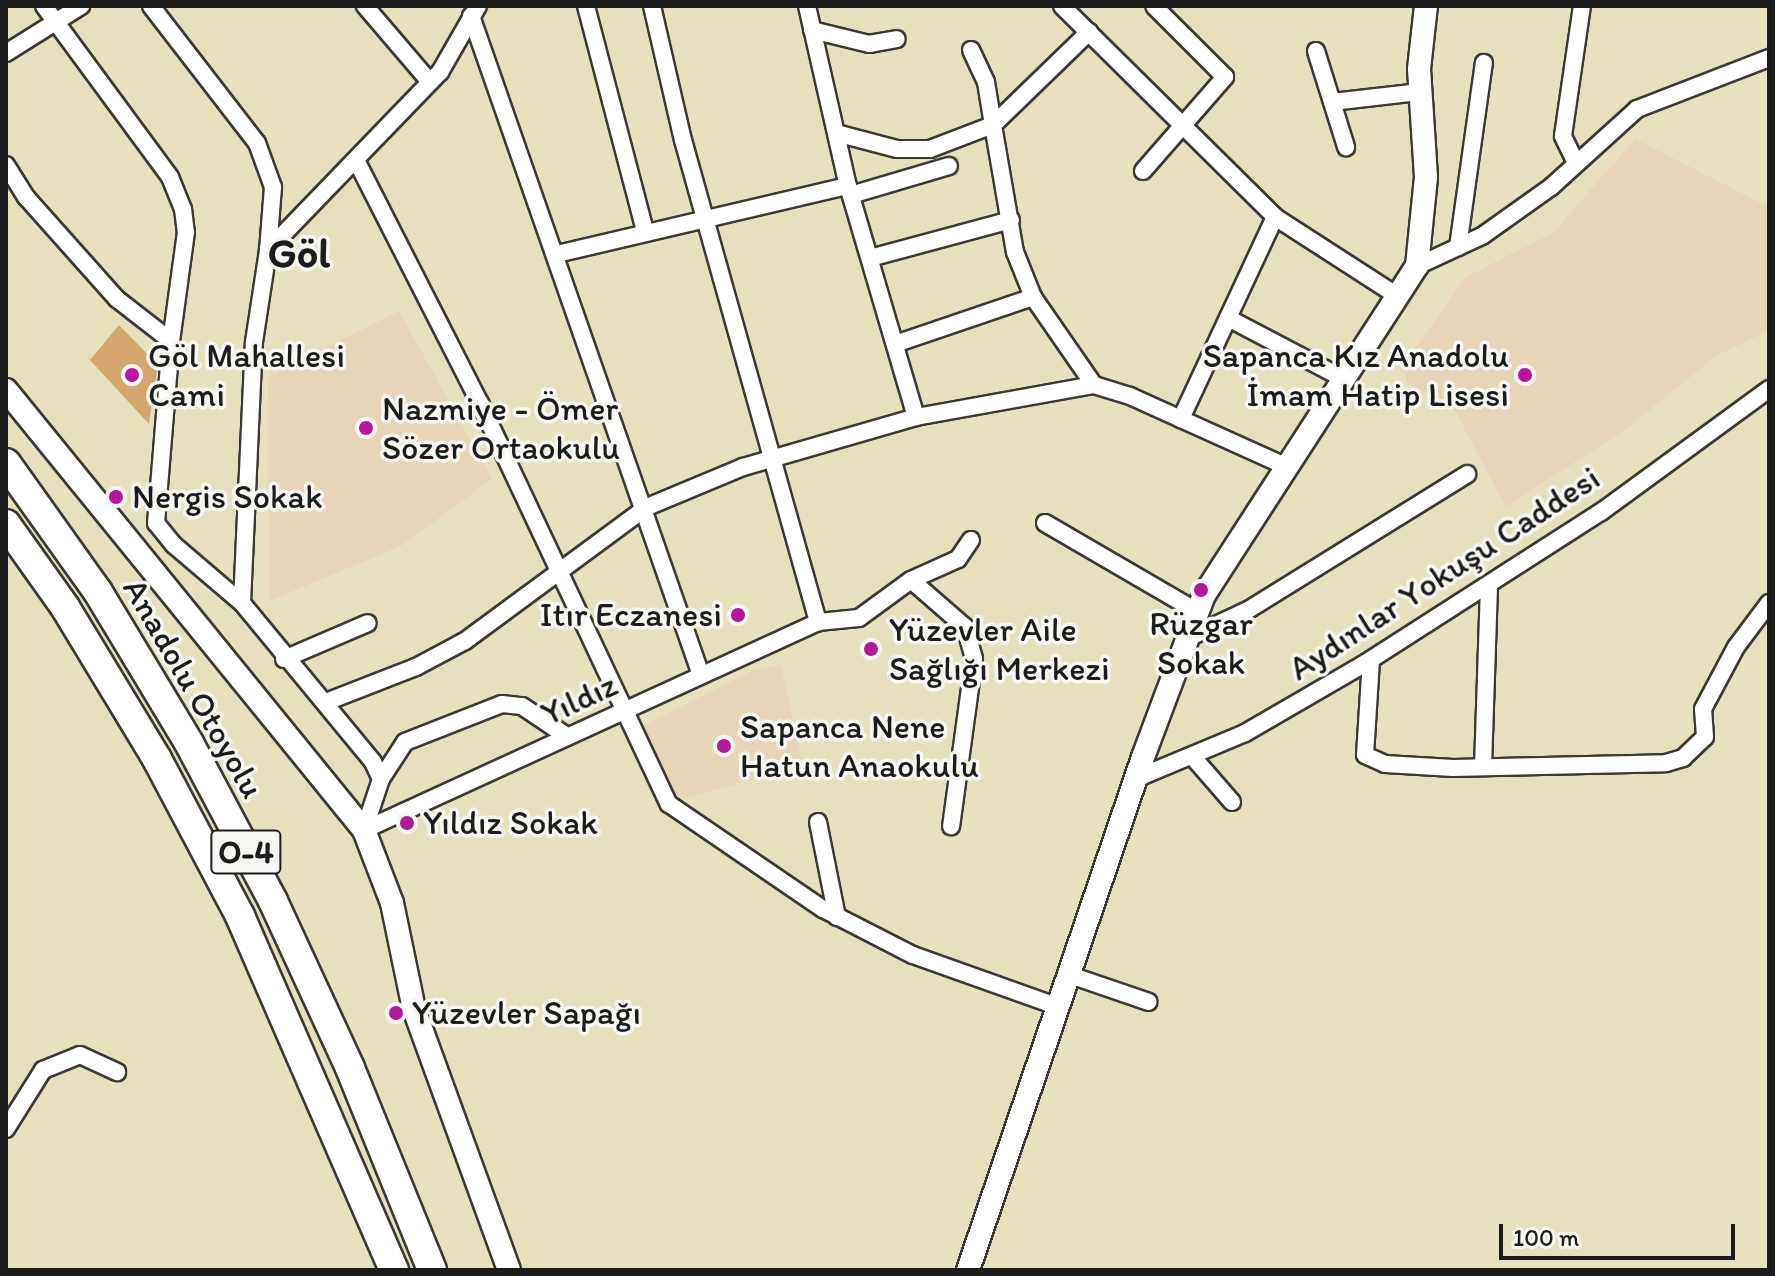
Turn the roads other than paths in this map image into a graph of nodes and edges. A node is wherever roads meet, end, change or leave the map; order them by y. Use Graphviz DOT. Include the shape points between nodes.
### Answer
graph roads {
  1 [pos="44,6"];
  2 [pos="81,6"];
  3 [pos="151,6"];
  4 [pos="365,6"];
  5 [pos="586,6"];
  6 [pos="652,6"];
  7 [pos="807,6"];
  8 [pos="1062,6"];
  9 [pos="1154,6"];
  10 [pos="1426,6"];
  11 [pos="1582,6"];
  12 [pos="474,11"];
  13 [pos="54,23"];
  14 [pos="812,30"];
  15 [pos="1089,32"];
  16 [pos="897,39"];
  17 [pos="971,50"];
  18 [pos="1316,51"];
  19 [pos="6,53"];
  20 [pos="1769,58"];
  21 [pos="1484,63"];
  22 [pos="430,82"];
  23 [pos="1420,92"];
  24 [pos="1332,102"];
  25 [pos="993,125"];
  26 [pos="1183,126"];
  27 [pos="836,133"];
  28 [pos="1346,147"];
  29 [pos="356,160"];
  30 [pos="1576,163"];
  31 [pos="6,165"];
  32 [pos="949,166"];
  33 [pos="1143,171"];
  34 [pos="850,190"];
  35 [pos="705,216"];
  36 [pos="1275,217"];
  37 [pos="1011,220"];
  38 [pos="645,231"];
  39 [pos="1458,247"];
  40 [pos="268,250"];
  41 [pos="557,254"];
  42 [pos="870,258"];
  43 [pos="1417,266"];
  44 [pos="1033,297"];
  45 [pos="1399,297"];
  46 [pos="1228,318"];
  47 [pos="171,341"];
  48 [pos="895,344"];
  49 [pos="1346,380"];
  50 [pos="1094,385"];
  51 [pos="1769,389"];
  52 [pos="6,390"];
  53 [pos="916,417"];
  54 [pos="1181,419"];
  55 [pos="773,459"];
  56 [pos="6,463"];
  57 [pos="1287,467"];
  58 [pos="1467,474"];
  59 [pos="647,507"];
  60 [pos="1045,523"];
  61 [pos="6,524"];
  62 [pos="971,540"];
  63 [pos="558,568"];
  64 [pos="911,580"];
  65 [pos="1489,586"];
  66 [pos="242,603"];
  67 [pos="1769,603"];
  68 [pos="1198,612"];
  69 [pos="818,622"];
  70 [pos="368,623"];
  71 [pos="1188,638"];
  72 [pos="284,659"];
  73 [pos="1371,660"];
  74 [pos="701,675"];
  75 [pos="326,702"];
  76 [pos="623,711"];
  77 [pos="568,737"];
  78 [pos="1192,756"];
  79 [pos="1483,767"];
  80 [pos="381,779"];
  81 [pos="1135,779"];
  82 [pos="1232,802"];
  83 [pos="818,822"];
  84 [pos="951,826"];
  85 [pos="364,830"];
  86 [pos="837,917"];
  87 [pos="1070,975"];
  88 [pos="1149,1002"];
  89 [pos="1059,1007"];
  90 [pos="117,1072"];
  91 [pos="6,1129"];
  92 [pos="394,1270"];
  93 [pos="432,1270"];
  94 [pos="509,1270"];
  95 [pos="968,1270"];
  1 -- 13 [label="street"];
  2 -- 13 [label="street"];
  3 -- 40 [label="street" via="257,143 273,187"];
  4 -- 22 [label="street"];
  5 -- 38 [label="street"];
  6 -- 35 [label="street"];
  7 -- 14 [label="street"];
  8 -- 15 [label="street"];
  9 -- 26 [label="street" via="1225,77"];
  10 -- 23 [label="street"];
  11 -- 30 [label="street" via="1563,136"];
  12 -- 22 [label="street"];
  12 -- 41 [label="street"];
  13 -- 19 [label="street"];
  13 -- 47 [label="street" via="170,177 183,209 186,232"];
  14 -- 16 [label="street" via="869,44"];
  14 -- 27 [label="street"];
  15 -- 25 [label="street"];
  15 -- 26 [label="street"];
  17 -- 25 [label="street" via="986,82"];
  18 -- 24 [label="street"];
  20 -- 30 [label="street" via="1637,109"];
  21 -- 39 [label="street"];
  22 -- 29 [label="street"];
  23 -- 24 [label="street"];
  23 -- 43 [label="street" via="1426,177"];
  24 -- 28 [label="street"];
  25 -- 27 [label="street" via="930,149 897,149"];
  25 -- 37 [label="street"];
  26 -- 33 [label="street"];
  26 -- 36 [label="street"];
  27 -- 34 [label="street"];
  29 -- 40 [label="street"];
  29 -- 63 [label="street"];
  30 -- 39 [label="street" via="1539,195"];
  31 -- 47 [label="street" via="26,197 117,299"];
  32 -- 34 [label="street"];
  34 -- 35 [label="street"];
  34 -- 42 [label="street"];
  35 -- 38 [label="street"];
  35 -- 55 [label="street"];
  36 -- 45 [label="street"];
  36 -- 46 [label="street"];
  37 -- 42 [label="street"];
  37 -- 44 [label="street" via="1015,252"];
  38 -- 41 [label="street"];
  39 -- 43 [label="street"];
  40 -- 66 [label="street" via="254,342"];
  41 -- 59 [label="street"];
  42 -- 48 [label="street"];
  43 -- 45 [label="street"];
  44 -- 48 [label="street"];
  44 -- 50 [label="street"];
  45 -- 49 [label="street"];
  46 -- 49 [label="street"];
  46 -- 54 [label="street"];
  47 -- 66 [label="street" via="156,523"];
  48 -- 53 [label="street"];
  49 -- 57 [label="street"];
  50 -- 53 [label="street"];
  50 -- 54 [label="street"];
  51 -- 65 [label="street, Aydınlar Yokuşu Caddesi"];
  52 -- 85 [label="street"];
  53 -- 55 [label="street"];
  54 -- 57 [label="street"];
  55 -- 59 [label="street"];
  55 -- 69 [label="street"];
  56 -- 93 [label="highway, Anadolu Otoyolu / O-4" via="98,592 189,743 273,901 350,1068"];
  57 -- 68 [label="street"];
  58 -- 71 [label="street" via="1248,610"];
  59 -- 63 [label="street"];
  59 -- 74 [label="street"];
  60 -- 68 [label="street"];
  61 -- 92 [label="highway, Anadolu Otoyolu / O-4" via="65,607 157,759 240,916"];
  62 -- 64 [label="street, Yıldız" via="958,559"];
  63 -- 75 [label="street" via="465,641"];
  63 -- 76 [label="street"];
  64 -- 69 [label="street, Yıldız" via="859,618"];
  64 -- 84 [label="street" via="965,627 974,659"];
  65 -- 73 [label="street, Aydınlar Yokuşu Caddesi" via="1420,624"];
  65 -- 79 [label="street"];
  66 -- 72 [label="street"];
  67 -- 79 [label="street" via="1736,647 1703,709 1705,737 1683,758 1666,763"];
  68 -- 71 [label="street"];
  69 -- 74 [label="street, Yıldız"];
  70 -- 72 [label="street"];
  71 -- 81 [label="street"];
  72 -- 75 [label="street"];
  73 -- 78 [label="street, Aydınlar Yokuşu Caddesi" via="1245,733"];
  73 -- 79 [label="street" via="1365,755 1385,764"];
  74 -- 76 [label="street, Yıldız"];
  75 -- 80 [label="street"];
  76 -- 77 [label="street, Yıldız"];
  76 -- 86 [label="street" via="669,804"];
  77 -- 80 [label="street" via="522,706 502,704 405,742"];
  77 -- 85 [label="street, Yıldız"];
  78 -- 81 [label="street, Aydınlar Yokuşu Caddesi"];
  78 -- 82 [label="street"];
  80 -- 85 [label="street"];
  81 -- 87 [label="street"];
  83 -- 86 [label="street"];
  85 -- 94 [label="street" via="392,903 414,1009"];
  86 -- 89 [label="street" via="913,955"];
  87 -- 88 [label="street"];
  87 -- 89 [label="street"];
  89 -- 95 [label="street"];
  90 -- 91 [label="street" via="80,1055 43,1070"];
}
